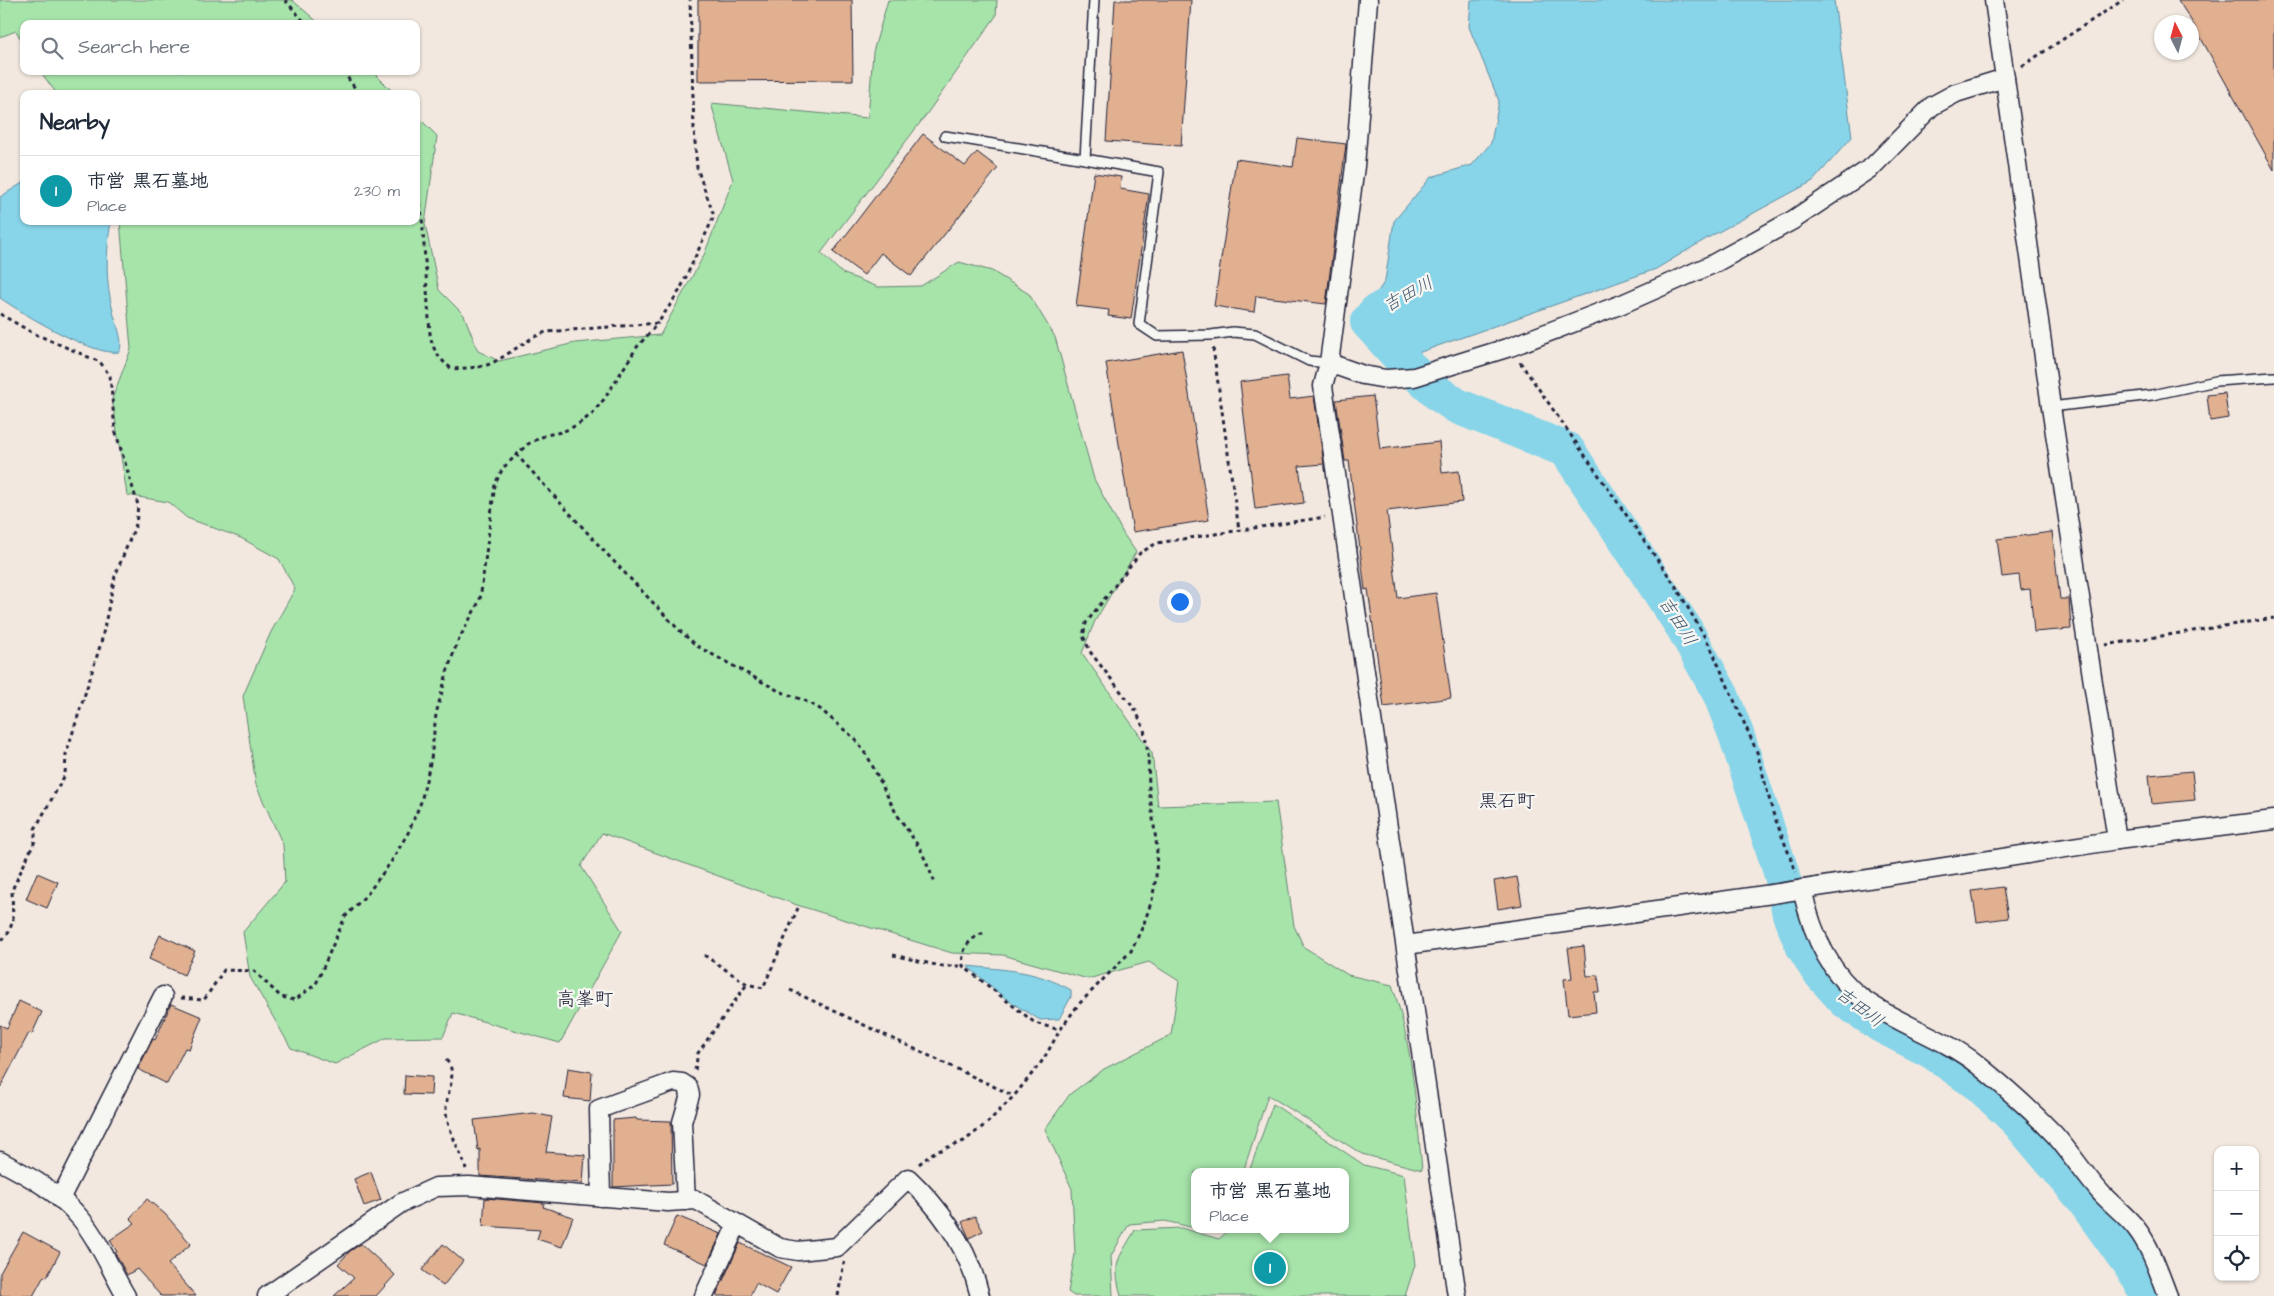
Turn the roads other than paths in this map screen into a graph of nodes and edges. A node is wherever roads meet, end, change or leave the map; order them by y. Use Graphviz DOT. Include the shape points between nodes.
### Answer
graph roads {
  1 [pos="1094,0"];
  2 [pos="1368,0"];
  3 [pos="1994,0"];
  4 [pos="2005,78"];
  5 [pos="945,136"];
  6 [pos="1084,160"];
  7 [pos="1329,363"];
  8 [pos="2274,377"];
  9 [pos="2051,407"];
  10 [pos="2274,820"];
  11 [pos="2117,840"];
  12 [pos="1801,889"];
  13 [pos="1406,946"];
  14 [pos="163,996"];
  15 [pos="0,1161"];
  16 [pos="601,1197"];
  17 [pos="60,1199"];
  18 [pos="686,1201"];
  19 [pos="737,1224"];
  20 [pos="119,1293"];
  21 [pos="267,1296"];
  22 [pos="704,1296"];
  23 [pos="980,1296"];
  24 [pos="1457,1296"];
  25 [pos="2168,1296"];
  1 -- 6 [label="lane"];
  2 -- 7 [label="street" via="1355,166"];
  3 -- 4 [label="street"];
  4 -- 7 [label="street" via="1956,93 1932,106 1872,167 1793,220 1713,264 1622,304 1510,347 1414,377 1386,379"];
  4 -- 9 [label="street"];
  5 -- 6 [label="lane"];
  6 -- 7 [label="lane" via="1159,172 1139,324 1157,336 1255,334 1308,361"];
  7 -- 13 [label="street" via="1324,386"];
  8 -- 9 [label="lane" via="2216,381 2152,395"];
  9 -- 11 [label="street"];
  10 -- 11 [label="street"];
  11 -- 12 [label="street"];
  12 -- 13 [label="street"];
  12 -- 25 [label="street" via="1818,940 1846,982 1863,999 1960,1051 2053,1133 2102,1194 2136,1227"];
  13 -- 24 [label="street"];
  14 -- 17 [label="street"];
  15 -- 17 [label="street" via="30,1177"];
  16 -- 18 [label="street"];
  16 -- 18 [label="street" via="598,1109 673,1082 688,1087 690,1095 682,1122"];
  16 -- 21 [label="street" via="469,1186 436,1187 401,1203"];
  17 -- 20 [label="street" via="81,1219"];
  18 -- 19 [label="street" via="696,1200"];
  19 -- 22 [label="street"];
  19 -- 23 [label="street" via="780,1248 798,1251 837,1247 908,1178 944,1218 968,1262"];
}
